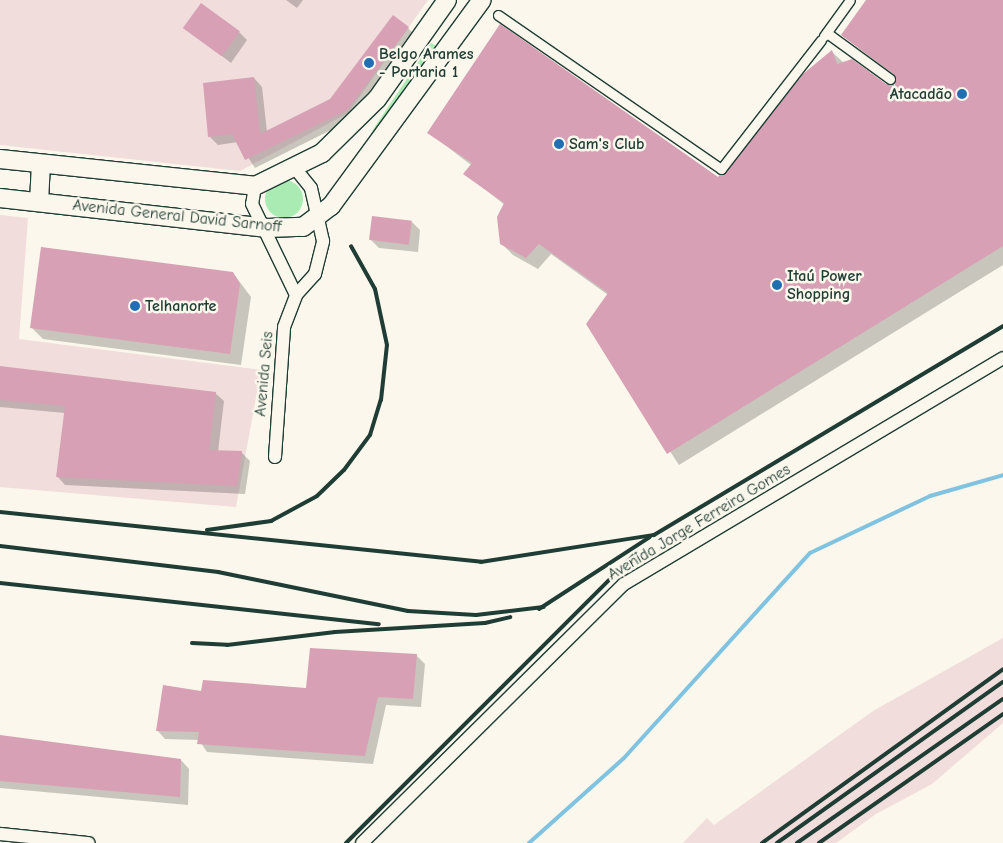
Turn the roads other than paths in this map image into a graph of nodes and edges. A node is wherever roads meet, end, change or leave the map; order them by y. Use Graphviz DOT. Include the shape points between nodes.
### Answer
graph roads {
  1 [pos="447,0"];
  2 [pos="482,0"];
  3 [pos="850,0"];
  4 [pos="498,15"];
  5 [pos="822,37"];
  6 [pos="890,79"];
  7 [pos="0,159"];
  8 [pos="42,164"];
  9 [pos="295,168"];
  10 [pos="255,186"];
  11 [pos="0,198"];
  12 [pos="39,202"];
  13 [pos="318,220"];
  14 [pos="266,228"];
  15 [pos="296,295"];
  16 [pos="1003,358"];
  17 [pos="275,457"];
  18 [pos="0,834"];
  19 [pos="89,843"];
  20 [pos="362,843"];
  1 -- 9 [label="main road" via="377,99 322,153"];
  2 -- 13 [label="main road"];
  3 -- 5 [label="street"];
  4 -- 5 [label="street" via="721,169"];
  5 -- 6 [label="street"];
  7 -- 8 [label="main road"];
  8 -- 10 [label="main road"];
  8 -- 12 [label="main road"];
  9 -- 10 [label="main road"];
  9 -- 13 [label="street, Avenida Seis" via="311,188"];
  10 -- 14 [label="street" via="252,204"];
  11 -- 12 [label="main road, Avenida General David Sarnoff"];
  12 -- 14 [label="main road, Avenida General David Sarnoff"];
  13 -- 14 [label="main road, Avenida General David Sarnoff" via="304,226"];
  13 -- 15 [label="street, Avenida Seis" via="323,241 320,262 310,282"];
  14 -- 15 [label="street"];
  15 -- 17 [label="street, Avenida Seis" via="280,346"];
  16 -- 20 [label="street, Avenida Jorge Ferreira Gomes" via="624,584 548,654"];
  18 -- 19 [label="street"];
}
